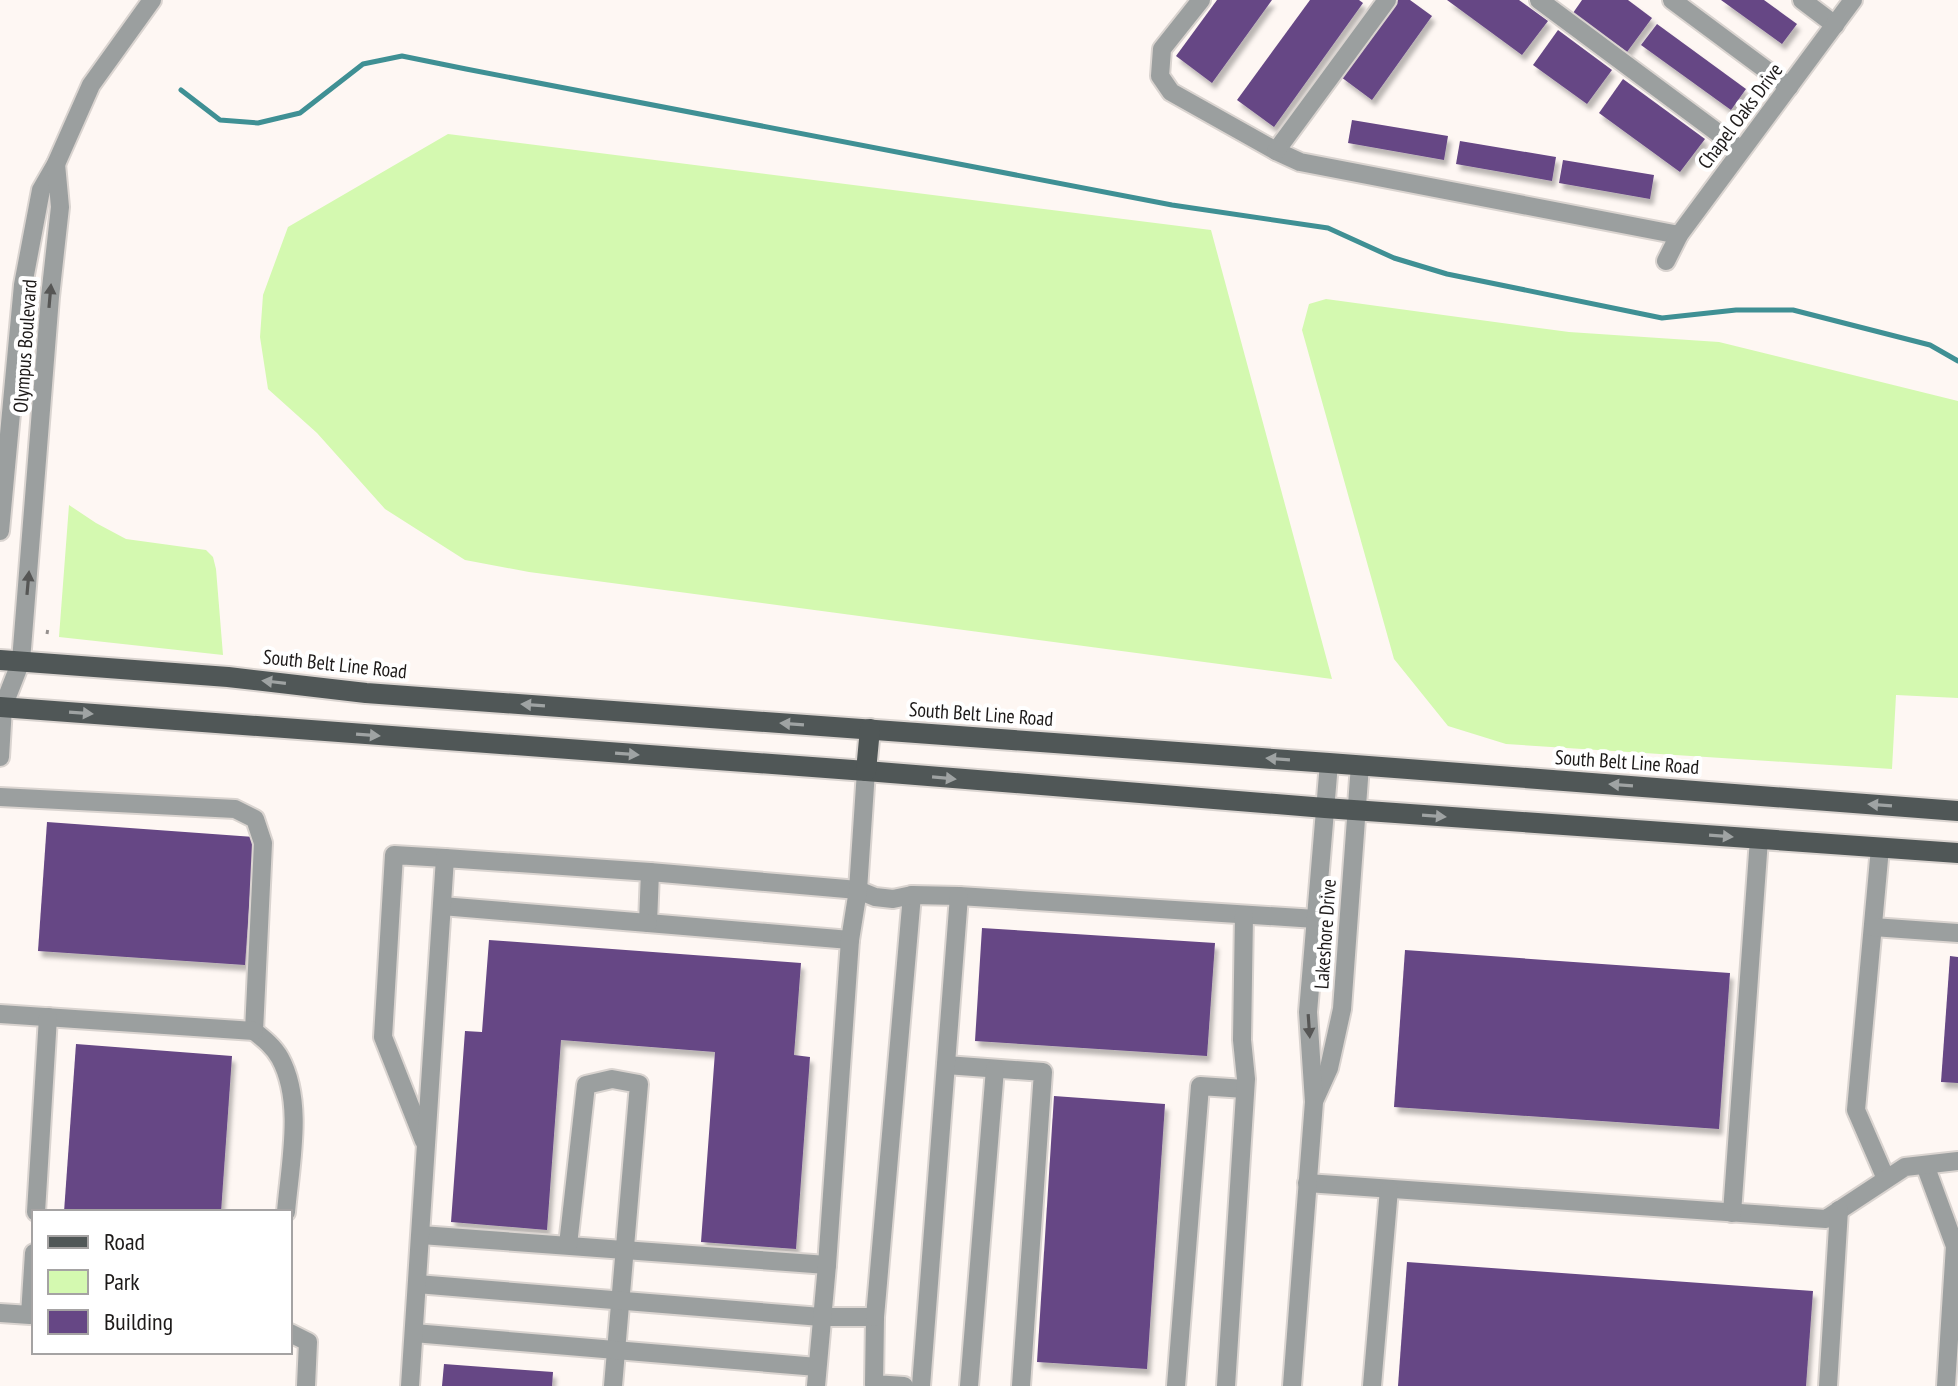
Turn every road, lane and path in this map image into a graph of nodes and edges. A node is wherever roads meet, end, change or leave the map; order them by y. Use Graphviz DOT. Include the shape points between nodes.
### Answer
graph roads {
  1 [pos="152,0"];
  2 [pos="1201,0"];
  3 [pos="1387,0"];
  4 [pos="1539,0"];
  5 [pos="1672,0"];
  6 [pos="1802,0"];
  7 [pos="1853,0"];
  8 [pos="1835,25"];
  9 [pos="1789,87"];
  10 [pos="1741,150"];
  11 [pos="1276,151"];
  12 [pos="56,164"];
  13 [pos="1679,235"];
  14 [pos="1666,261"];
  15 [pos="18,348"];
  16 [pos="47,350"];
  17 [pos="0,531"];
  18 [pos="48,628"];
  19 [pos="47,634"];
  20 [pos="0,660"];
  21 [pos="21,661"];
  22 [pos="1,703"];
  23 [pos="870,729"];
  24 [pos="0,757"];
  25 [pos="1329,763"];
  26 [pos="1360,765"];
  27 [pos="866,771"];
  28 [pos="0,797"];
  29 [pos="1325,808"];
  30 [pos="1356,811"];
  31 [pos="1958,811"];
  32 [pos="1759,839"];
  33 [pos="1880,848"];
  34 [pos="1958,853"];
  35 [pos="445,858"];
  36 [pos="650,872"];
  37 [pos="858,890"];
  38 [pos="912,895"];
  39 [pos="959,896"];
  40 [pos="442,906"];
  41 [pos="1244,915"];
  42 [pos="1316,919"];
  43 [pos="648,923"];
  44 [pos="1873,927"];
  45 [pos="1958,933"];
  46 [pos="850,940"];
  47 [pos="0,1014"];
  48 [pos="48,1017"];
  49 [pos="254,1031"];
  50 [pos="946,1065"];
  51 [pos="995,1069"];
  52 [pos="1245,1089"];
  53 [pos="1314,1102"];
  54 [pos="426,1147"];
  55 [pos="1958,1161"];
  56 [pos="1925,1165"];
  57 [pos="1886,1179"];
  58 [pos="1307,1183"];
  59 [pos="1389,1189"];
  60 [pos="36,1210"];
  61 [pos="286,1210"];
  62 [pos="1839,1210"];
  63 [pos="1732,1213"];
  64 [pos="421,1235"];
  65 [pos="568,1245"];
  66 [pos="625,1250"];
  67 [pos="827,1265"];
  68 [pos="417,1284"];
  69 [pos="621,1301"];
  70 [pos="0,1313"];
  71 [pos="32,1315"];
  72 [pos="821,1317"];
  73 [pos="875,1317"];
  74 [pos="414,1333"];
  75 [pos="292,1334"];
  76 [pos="615,1350"];
  77 [pos="817,1367"];
  78 [pos="306,1386"];
  79 [pos="410,1386"];
  80 [pos="613,1386"];
  81 [pos="816,1386"];
  82 [pos="904,1386"];
  83 [pos="921,1386"];
  84 [pos="969,1386"];
  85 [pos="1021,1386"];
  86 [pos="1176,1386"];
  87 [pos="1226,1386"];
  88 [pos="1292,1386"];
  89 [pos="1372,1386"];
  90 [pos="1828,1386"];
  91 [pos="1946,1386"];
  1 -- 12 [label="street, Olympus Boulevard" via="91,85"];
  2 -- 11 [label="street" via="1162,49 1160,76 1171,92"];
  3 -- 11 [label="street"];
  4 -- 10 [label="street"];
  5 -- 9 [label="street"];
  6 -- 8 [label="street"];
  7 -- 8 [label="street, Chapel Oaks Drive"];
  8 -- 9 [label="street, Chapel Oaks Drive"];
  9 -- 10 [label="street, Chapel Oaks Drive"];
  10 -- 13 [label="street, Chapel Oaks Drive"];
  11 -- 13 [label="street" via="1300,162"];
  12 -- 15 [label="street, Olympus Boulevard" via="41,190 23,285"];
  16 -- 12 [label="street, Olympus Boulevard, one-way" via="60,207"];
  13 -- 14 [label="street, Chapel Oaks Drive"];
  15 -- 16 [label="street"];
  15 -- 17 [label="street, Olympus Boulevard"];
  21 -- 16 [label="street, Olympus Boulevard, one-way"];
  18 -- 19 [label="path"];
  20 -- 21 [label="main road, South Belt Line Road"];
  21 -- 22 [label="street, Olympus Boulevard"];
  23 -- 21 [label="main road, South Belt Line Road, one-way" via="366,693"];
  22 -- 24 [label="street, Olympus Boulevard"];
  22 -- 27 [label="main road, one-way"];
  25 -- 23 [label="main road, South Belt Line Road, one-way"];
  23 -- 27 [label="main road"];
  25 -- 26 [label="main road, South Belt Line Road"];
  25 -- 29 [label="street, Lakeshore Drive"];
  26 -- 30 [label="street, Lakeshore Drive"];
  31 -- 26 [label="main road, South Belt Line Road, one-way"];
  27 -- 29 [label="main road, one-way"];
  27 -- 37 [label="street"];
  28 -- 49 [label="street" via="235,809 255,819 263,843"];
  29 -- 30 [label="main road"];
  29 -- 42 [label="street, Lakeshore Drive"];
  30 -- 32 [label="main road, one-way"];
  30 -- 53 [label="street, Lakeshore Drive" via="1342,1009 1329,1068"];
  32 -- 33 [label="main road"];
  32 -- 63 [label="street"];
  33 -- 34 [label="main road"];
  33 -- 44 [label="street"];
  35 -- 36 [label="street"];
  35 -- 40 [label="street"];
  35 -- 54 [label="street" via="394,855 383,1037"];
  36 -- 37 [label="street"];
  36 -- 43 [label="street"];
  37 -- 38 [label="street" via="893,899"];
  37 -- 46 [label="street"];
  38 -- 39 [label="street"];
  38 -- 73 [label="street"];
  39 -- 41 [label="street"];
  39 -- 50 [label="street"];
  40 -- 43 [label="street"];
  40 -- 54 [label="street"];
  41 -- 42 [label="street"];
  41 -- 52 [label="street"];
  42 -- 53 [label="street, Lakeshore Drive, one-way" via="1308,1012"];
  43 -- 46 [label="street"];
  44 -- 45 [label="street"];
  44 -- 57 [label="street" via="1856,1110"];
  46 -- 67 [label="street"];
  47 -- 48 [label="street"];
  48 -- 49 [label="street"];
  48 -- 60 [label="street"];
  49 -- 61 [label="street" via="280,1057 294,1102"];
  50 -- 51 [label="street"];
  50 -- 83 [label="street"];
  51 -- 84 [label="street"];
  51 -- 85 [label="street" via="1043,1072"];
  52 -- 86 [label="street" via="1200,1086"];
  52 -- 87 [label="street"];
  53 -- 58 [label="street, Lakeshore Drive"];
  54 -- 64 [label="street"];
  55 -- 56 [label="street"];
  56 -- 57 [label="street" via="1905,1167"];
  56 -- 91 [label="street" via="1955,1246"];
  57 -- 62 [label="street"];
  58 -- 59 [label="street"];
  58 -- 88 [label="street, Lakeshore Drive"];
  59 -- 63 [label="street"];
  59 -- 89 [label="street"];
  62 -- 63 [label="street" via="1826,1219"];
  62 -- 90 [label="street"];
  64 -- 65 [label="street"];
  64 -- 68 [label="street"];
  65 -- 66 [label="street"];
  65 -- 66 [label="street" via="586,1085 612,1079 639,1084"];
  66 -- 67 [label="street"];
  66 -- 69 [label="street"];
  67 -- 72 [label="street"];
  68 -- 69 [label="street"];
  68 -- 74 [label="street"];
  69 -- 72 [label="street"];
  69 -- 76 [label="street"];
  70 -- 71 [label="street"];
  72 -- 73 [label="street"];
  72 -- 77 [label="street"];
  73 -- 82 [label="street" via="874,1384"];
  74 -- 76 [label="street"];
  74 -- 79 [label="street"];
  75 -- 78 [label="street" via="308,1342"];
  76 -- 77 [label="street"];
  76 -- 80 [label="street"];
  77 -- 81 [label="street"];
}
